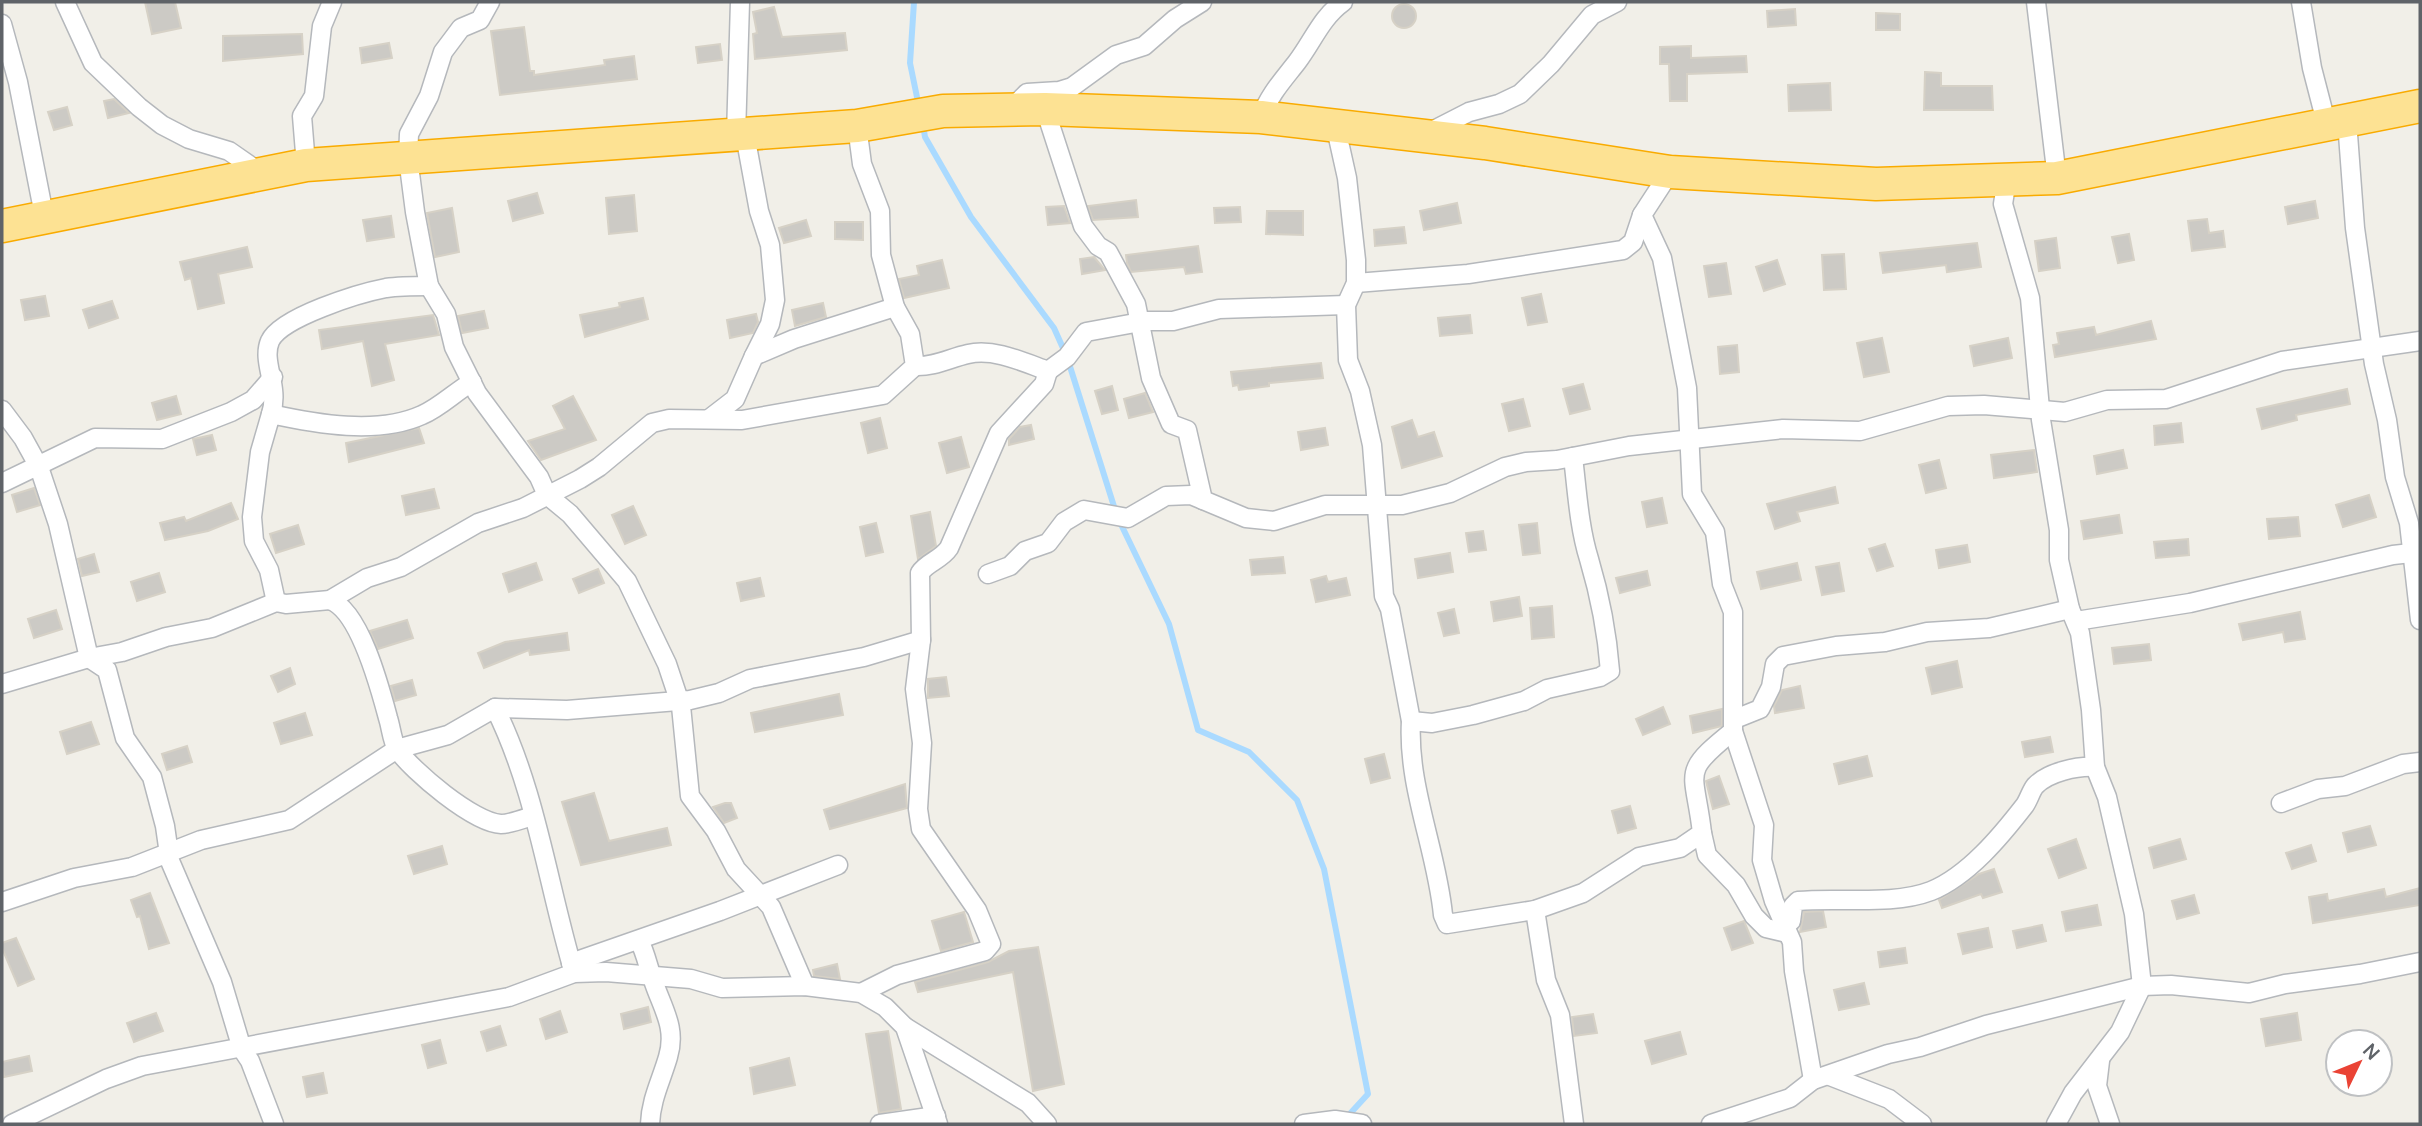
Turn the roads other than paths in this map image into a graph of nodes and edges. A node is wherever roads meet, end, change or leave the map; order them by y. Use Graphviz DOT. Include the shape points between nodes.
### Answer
graph roads {
  1 [pos="65,2"];
  2 [pos="332,2"];
  3 [pos="490,2"];
  4 [pos="740,2"];
  5 [pos="1202,2"];
  6 [pos="1343,2"];
  7 [pos="1616,2"];
  8 [pos="2036,2"];
  9 [pos="2301,2"];
  10 [pos="2,24"];
  11 [pos="2420,106"];
  12 [pos="1045,108"];
  13 [pos="1009,111"];
  14 [pos="1261,117"];
  15 [pos="1335,124"];
  16 [pos="2337,124"];
  17 [pos="857,126"];
  18 [pos="740,135"];
  19 [pos="1423,135"];
  20 [pos="408,158"];
  21 [pos="306,165"];
  22 [pos="1671,173"];
  23 [pos="265,176"];
  24 [pos="2007,178"];
  25 [pos="2057,178"];
  26 [pos="44,215"];
  27 [pos="1642,215"];
  28 [pos="2,226"];
  29 [pos="1356,283"];
  30 [pos="429,286"];
  31 [pos="1346,305"];
  32 [pos="895,307"];
  33 [pos="1140,323"];
  34 [pos="2420,341"];
  35 [pos="2373,349"];
  36 [pos="754,356"];
  37 [pos="915,366"];
  38 [pos="1048,371"];
  39 [pos="273,377"];
  40 [pos="472,382"];
  41 [pos="2,410"];
  42 [pos="2042,411"];
  43 [pos="271,414"];
  44 [pos="709,419"];
  45 [pos="1690,441"];
  46 [pos="1573,457"];
  47 [pos="39,467"];
  48 [pos="2,483"];
  49 [pos="547,495"];
  50 [pos="1203,500"];
  51 [pos="1377,507"];
  52 [pos="2416,554"];
  53 [pos="988,574"];
  54 [pos="330,600"];
  55 [pos="276,602"];
  56 [pos="2073,615"];
  57 [pos="2420,620"];
  58 [pos="920,640"];
  59 [pos="89,658"];
  60 [pos="2,684"];
  61 [pos="677,699"];
  62 [pos="495,708"];
  63 [pos="1411,721"];
  64 [pos="1734,725"];
  65 [pos="397,749"];
  66 [pos="2420,762"];
  67 [pos="2095,767"];
  68 [pos="2281,803"];
  69 [pos="532,816"];
  70 [pos="1702,832"];
  71 [pos="168,850"];
  72 [pos="838,865"];
  73 [pos="763,895"];
  74 [pos="2,902"];
  75 [pos="1535,909"];
  76 [pos="1786,930"];
  77 [pos="639,940"];
  78 [pos="2420,962"];
  79 [pos="572,968"];
  80 [pos="652,978"];
  81 [pos="805,986"];
  82 [pos="2142,986"];
  83 [pos="861,993"];
  84 [pos="905,1027"];
  85 [pos="242,1049"];
  86 [pos="2101,1058"];
  87 [pos="1822,1078"];
  88 [pos="937,1120"];
  89 [pos="12,1124"];
  90 [pos="274,1124"];
  91 [pos="650,1124"];
  92 [pos="880,1124"];
  93 [pos="1047,1124"];
  94 [pos="1304,1124"];
  95 [pos="1362,1124"];
  96 [pos="1574,1124"];
  97 [pos="1711,1124"];
  98 [pos="1922,1124"];
  99 [pos="2056,1124"];
  100 [pos="2110,1124"];
  1 -- 23 [label="street" via="93,63 139,107 162,125 188,139 229,151"];
  2 -- 21 [label="street" via="322,26 314,96 302,116"];
  3 -- 20 [label="street" via="475,24 456,33 439,60 429,96 410,127"];
  4 -- 18 [label="street" via="735,62"];
  5 -- 13 [label="street" via="1144,46 1116,55 1072,87 1027,93"];
  6 -- 14 [label="street" via="1315,31 1267,100"];
  7 -- 19 [label="street" via="1592,15 1520,94 1469,111"];
  8 -- 25 [label="street"];
  9 -- 16 [label="street" via="2312,68"];
  10 -- 26 [label="street"];
  11 -- 16 [label="highway"];
  12 -- 13 [label="highway"];
  12 -- 14 [label="highway"];
  12 -- 33 [label="street" via="1083,226 1111,257 1136,304"];
  13 -- 17 [label="highway" via="943,111"];
  14 -- 15 [label="highway"];
  15 -- 19 [label="highway"];
  15 -- 29 [label="street" via="1349,192"];
  16 -- 25 [label="highway"];
  16 -- 35 [label="street"];
  17 -- 18 [label="highway"];
  17 -- 32 [label="street" via="862,163 880,211 881,255"];
  18 -- 20 [label="highway"];
  18 -- 36 [label="street" via="771,245 775,300 770,324"];
  19 -- 22 [label="highway"];
  20 -- 21 [label="highway"];
  20 -- 30 [label="street"];
  21 -- 23 [label="highway"];
  22 -- 24 [label="highway" via="1876,184"];
  22 -- 27 [label="street"];
  23 -- 26 [label="highway"];
  24 -- 25 [label="highway"];
  24 -- 42 [label="street" via="2003,204 2028,290"];
  26 -- 28 [label="highway"];
  27 -- 29 [label="street" via="1633,242 1623,250 1468,274"];
  27 -- 45 [label="street" via="1662,258 1687,388"];
  29 -- 31 [label="street"];
  30 -- 39 [label="street" via="384,288 317,310 282,328 270,342 268,365"];
  30 -- 40 [label="street" via="446,314 454,347"];
  31 -- 33 [label="street" via="1239,307"];
  31 -- 51 [label="street" via="1348,360 1372,445"];
  32 -- 36 [label="street"];
  32 -- 37 [label="street" via="910,334"];
  33 -- 38 [label="street" via="1086,332 1067,357"];
  33 -- 50 [label="street" via="1151,378 1169,420 1187,430"];
  34 -- 35 [label="street"];
  35 -- 42 [label="street" via="2282,361 2166,399 2107,400 2065,412"];
  35 -- 52 [label="street" via="2395,477"];
  36 -- 44 [label="street" via="736,399"];
  37 -- 38 [label="street" via="985,353"];
  37 -- 44 [label="street" via="883,395 741,420"];
  38 -- 58 [label="street" via="1044,384 999,433 949,548 920,573"];
  39 -- 43 [label="street" via="276,396"];
  39 -- 47 [label="street" via="246,405 162,439 95,438"];
  40 -- 43 [label="street" via="419,417 387,424 360,426"];
  40 -- 49 [label="street"];
  41 -- 47 [label="street"];
  42 -- 45 [label="street" via="1956,405 1860,431 1783,429"];
  42 -- 56 [label="street" via="2059,560"];
  43 -- 55 [label="street" via="260,452 252,517 254,541 269,570"];
  44 -- 49 [label="street" via="652,423 599,467"];
  45 -- 46 [label="street"];
  45 -- 64 [label="street" via="1692,494 1715,532 1722,584 1733,612"];
  46 -- 51 [label="street" via="1505,467 1450,492"];
  46 -- 63 [label="street" via="1587,552 1608,638 1610,671 1473,715 1432,723"];
  47 -- 48 [label="street"];
  47 -- 59 [label="street" via="58,524"];
  49 -- 54 [label="street" via="478,523 394,571 367,578"];
  49 -- 61 [label="street" via="562,505 627,581 667,664"];
  50 -- 51 [label="street" via="1266,521 1325,505"];
  50 -- 53 [label="street" via="1191,495 1166,496 1128,518 1084,510 1064,522 1048,543"];
  51 -- 63 [label="street" via="1384,596"];
  52 -- 56 [label="street" via="2190,603"];
  52 -- 57 [label="street"];
  54 -- 55 [label="street"];
  54 -- 65 [label="street" via="346,610 367,654"];
  55 -- 59 [label="street" via="212,628"];
  56 -- 64 [label="street" via="1927,632 1783,656 1775,664 1760,709"];
  56 -- 67 [label="street" via="2090,694"];
  58 -- 61 [label="street" via="864,657 750,679 706,697"];
  58 -- 83 [label="street" via="915,689 922,743 921,829 977,910 991,944 985,951 897,975"];
  59 -- 60 [label="street"];
  59 -- 71 [label="street" via="107,670 125,738 152,777"];
  61 -- 62 [label="street" via="578,709"];
  61 -- 73 [label="street" via="687,740 690,796 736,869"];
  62 -- 65 [label="street" via="448,735"];
  62 -- 69 [label="street" via="509,736"];
  63 -- 75 [label="street" via="1408,732 1415,778 1445,922"];
  64 -- 70 [label="street" via="1700,758 1693,776"];
  64 -- 76 [label="street" via="1760,812 1762,860"];
  65 -- 69 [label="street" via="428,782 474,814 501,824"];
  65 -- 71 [label="street" via="289,820"];
  66 -- 68 [label="street"];
  67 -- 76 [label="street" via="2076,767 2035,786 1999,837 1931,891 1895,900 1798,901"];
  67 -- 82 [label="street" via="2107,797 2134,914"];
  69 -- 79 [label="street"];
  70 -- 75 [label="street" via="1680,848 1639,857 1584,893"];
  70 -- 76 [label="street" via="1707,855 1736,885 1754,916 1766,928"];
  71 -- 74 [label="street" via="132,867 74,877"];
  71 -- 85 [label="street" via="222,982"];
  72 -- 73 [label="street"];
  73 -- 77 [label="street"];
  73 -- 81 [label="street"];
  75 -- 96 [label="street" via="1546,980 1560,1015"];
  76 -- 87 [label="street"];
  77 -- 79 [label="street"];
  77 -- 80 [label="street"];
  78 -- 82 [label="street" via="2249,993"];
  79 -- 80 [label="street"];
  79 -- 85 [label="street" via="509,997 300,1034"];
  80 -- 81 [label="street" via="691,979 722,988"];
  80 -- 91 [label="street" via="673,1033 653,1094"];
  81 -- 83 [label="street"];
  82 -- 86 [label="street" via="2120,1032"];
  82 -- 87 [label="street" via="1986,1025"];
  83 -- 84 [label="street" via="886,1007"];
  84 -- 88 [label="street"];
  84 -- 93 [label="street" via="1028,1103"];
  85 -- 89 [label="street" via="142,1066"];
  85 -- 90 [label="street"];
  86 -- 99 [label="street"];
  86 -- 100 [label="street" via="2097,1086"];
  87 -- 97 [label="street" via="1790,1098"];
  87 -- 98 [label="street" via="1889,1099"];
  88 -- 92 [label="street"];
  94 -- 95 [label="street" via="1335,1120"];
}
